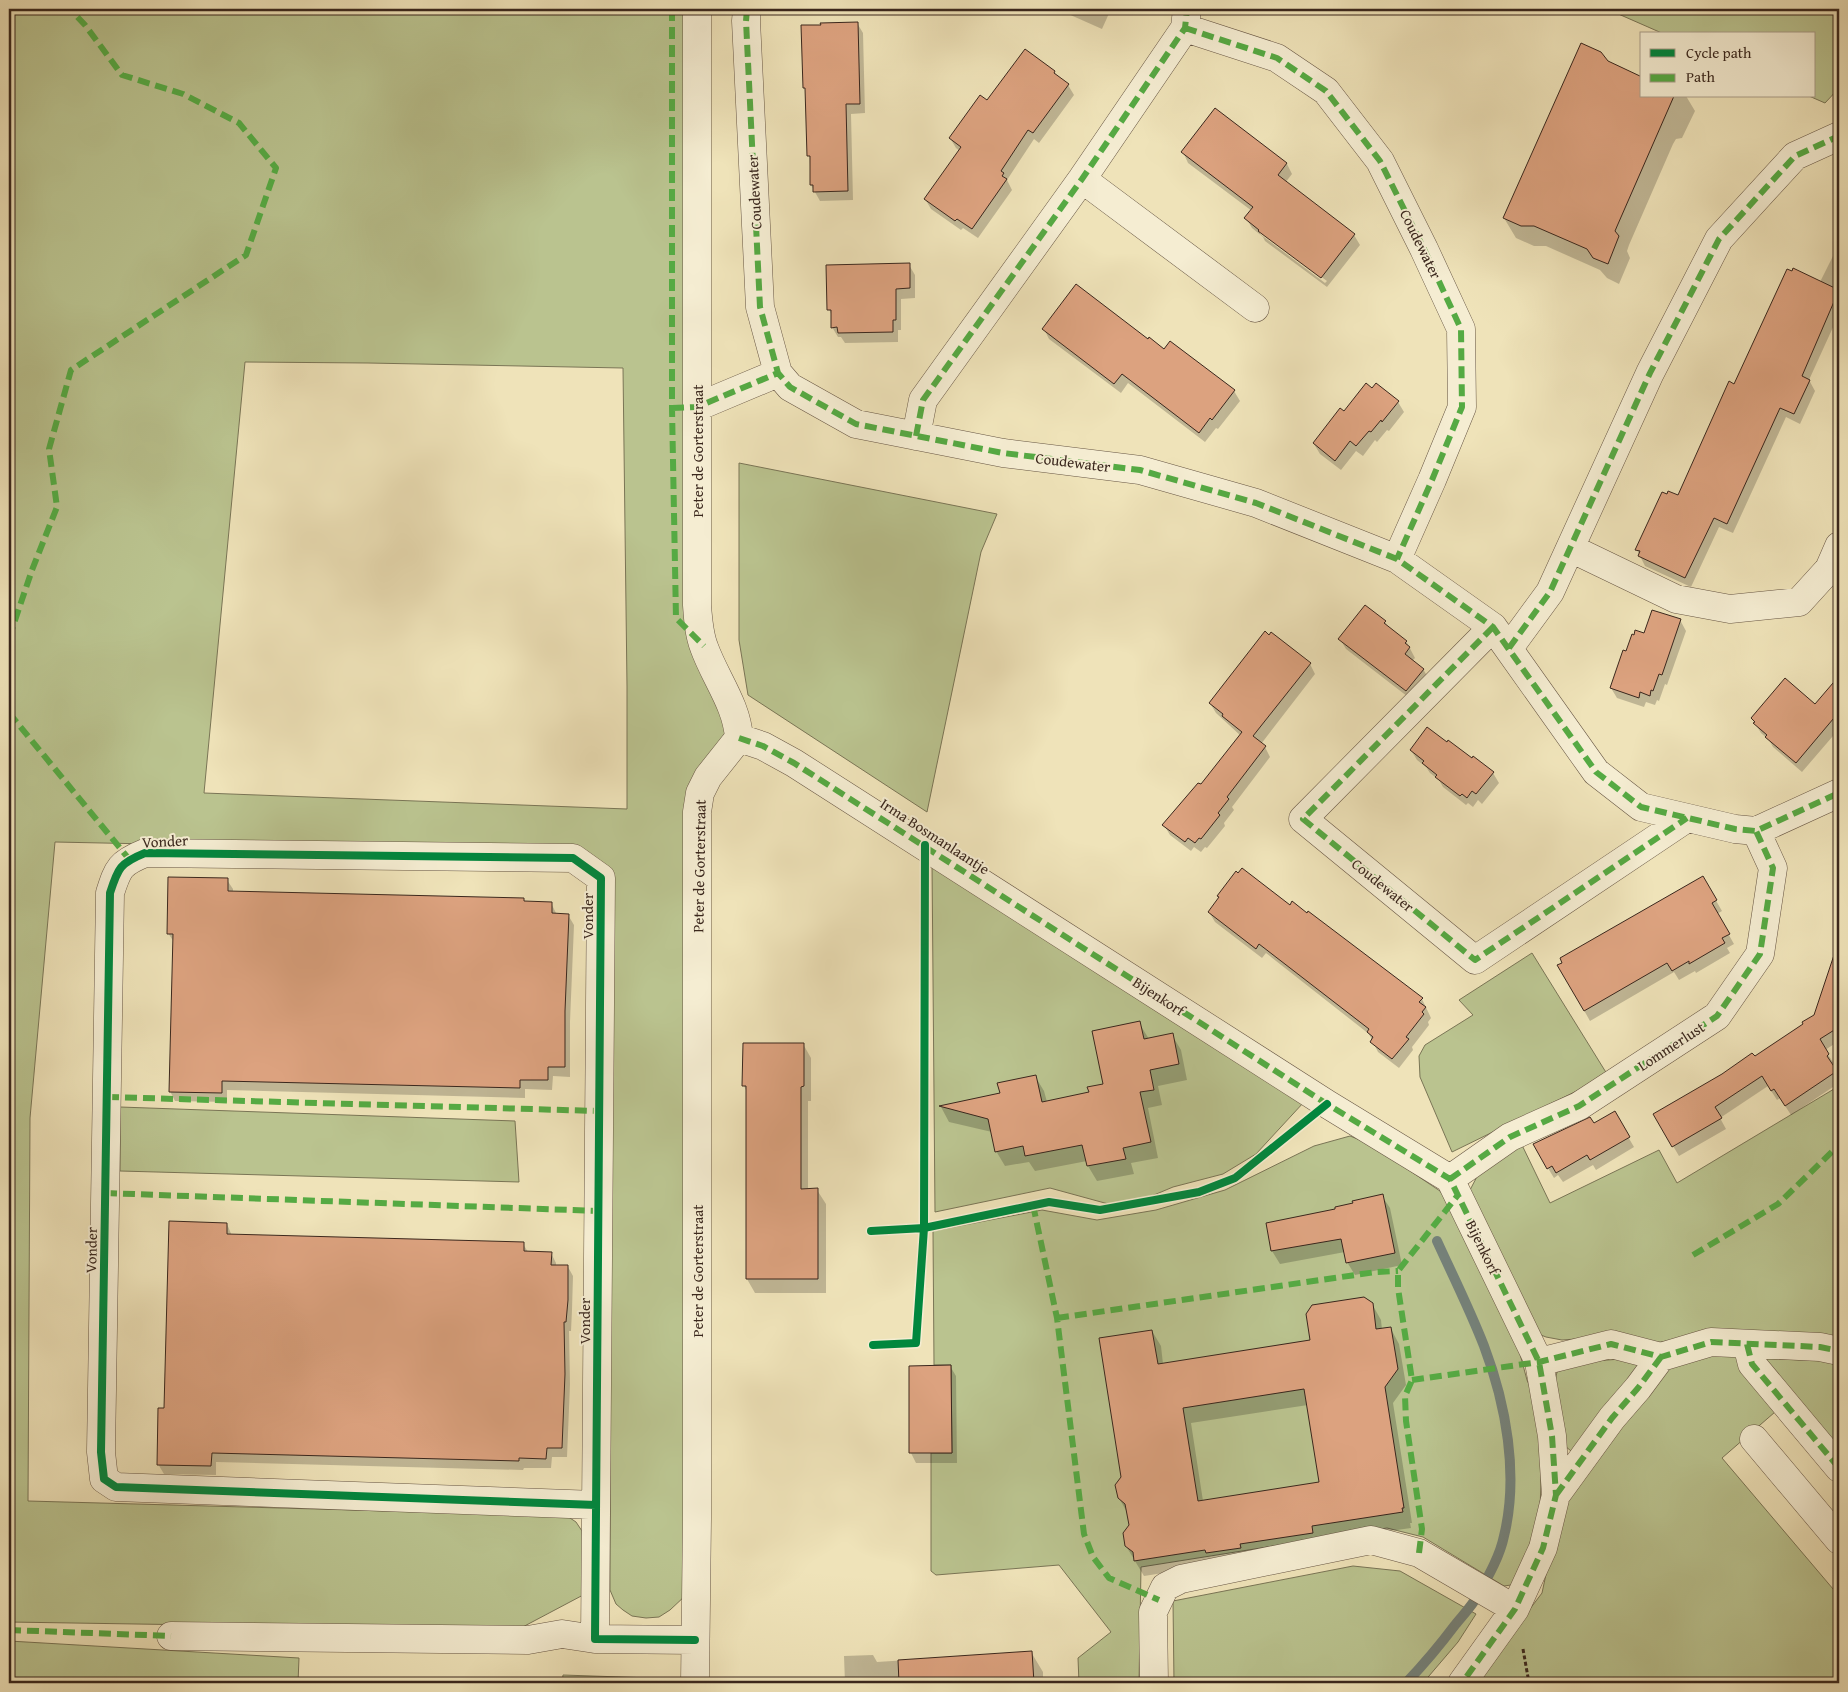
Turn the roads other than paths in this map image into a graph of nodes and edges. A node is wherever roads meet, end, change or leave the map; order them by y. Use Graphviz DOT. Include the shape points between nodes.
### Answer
graph roads {
  1 [pos="696,9"];
  2 [pos="747,9"];
  3 [pos="1186,18"];
  4 [pos="1839,136"];
  5 [pos="1082,179"];
  6 [pos="1255,308"];
  7 [pos="778,373"];
  8 [pos="697,407"];
  9 [pos="916,436"];
  10 [pos="1839,546"];
  11 [pos="1570,548"];
  12 [pos="1397,559"];
  13 [pos="1501,637"];
  14 [pos="739,738"];
  15 [pos="1839,794"];
  16 [pos="1687,818"];
  17 [pos="1756,831"];
  18 [pos="1112,966"];
  19 [pos="1450,1178"];
  20 [pos="1746,1344"];
  21 [pos="1839,1351"];
  22 [pos="1661,1357"];
  23 [pos="1539,1362"];
  24 [pos="1754,1439"];
  25 [pos="1839,1468"];
  26 [pos="1556,1495"];
  27 [pos="596,1504"];
  28 [pos="1839,1540"];
  29 [pos="1507,1604"];
  30 [pos="171,1636"];
  31 [pos="595,1639"];
  32 [pos="695,1640"];
  33 [pos="695,1683"];
  34 [pos="1154,1683"];
  35 [pos="1462,1683"];
  1 -- 8 [label="street, Peter de Gorterstraat"];
  2 -- 7 [label="street, Coudewater" via="760,307"];
  3 -- 5 [label="street, Coudewater"];
  3 -- 12 [label="street, Coudewater" via="1277,58 1326,91 1380,161 1461,329 1462,407"];
  4 -- 11 [label="street, Coudewater" via="1795,156 1719,239 1650,372"];
  5 -- 6 [label="street"];
  5 -- 9 [label="street, Coudewater" via="923,400"];
  7 -- 8 [label="street"];
  7 -- 9 [label="street, Coudewater" via="790,387 856,424"];
  8 -- 14 [label="street, Peter de Gorterstraat" via="699,626 704,646 731,704"];
  9 -- 12 [label="street, Coudewater" via="1003,453 1140,470 1256,503"];
  10 -- 11 [label="street" via="1829,569 1799,602 1730,609 1676,599"];
  11 -- 13 [label="street, Coudewater" via="1550,592"];
  12 -- 13 [label="street, Coudewater"];
  13 -- 16 [label="street, Coudewater" via="1596,772 1641,807"];
  13 -- 16 [label="street, Coudewater" via="1303,819 1475,960"];
  14 -- 18 [label="street, Irma Bosmanlaantje" via="763,746 794,763"];
  14 -- 32 [label="street, Peter de Gorterstraat" via="708,778 700,793 697,812"];
  15 -- 17 [label="street"];
  16 -- 17 [label="street, Coudewater"];
  17 -- 19 [label="street, Lommerlust" via="1772,868 1760,954 1717,1016 1578,1106 1510,1137"];
  18 -- 19 [label="street, Bijenkorf" via="1327,1104"];
  19 -- 23 [label="street, Bijenkorf"];
  20 -- 21 [label="street" via="1820,1347"];
  20 -- 22 [label="street" via="1711,1342"];
  20 -- 25 [label="street" via="1752,1364"];
  22 -- 23 [label="street" via="1611,1344"];
  22 -- 26 [label="street"];
  23 -- 26 [label="street, Bijenkorf" via="1552,1436"];
  24 -- 28 [label="street"];
  26 -- 29 [label="street, Bijenkorf" via="1543,1548"];
  27 -- 27 [label="street, Vonder" via="601,878 573,858 145,853 129,859 117,871 110,893 101,1452 104,1479 116,1487"];
  27 -- 31 [label="street, Vonder"];
  29 -- 34 [label="street" via="1419,1553 1371,1540 1181,1580 1165,1587 1153,1612"];
  29 -- 35 [label="street, Bijenkorf"];
  30 -- 31 [label="street" via="528,1640 562,1634"];
  31 -- 32 [label="street"];
  32 -- 33 [label="street, Peter de Gorterstraat"];
}
